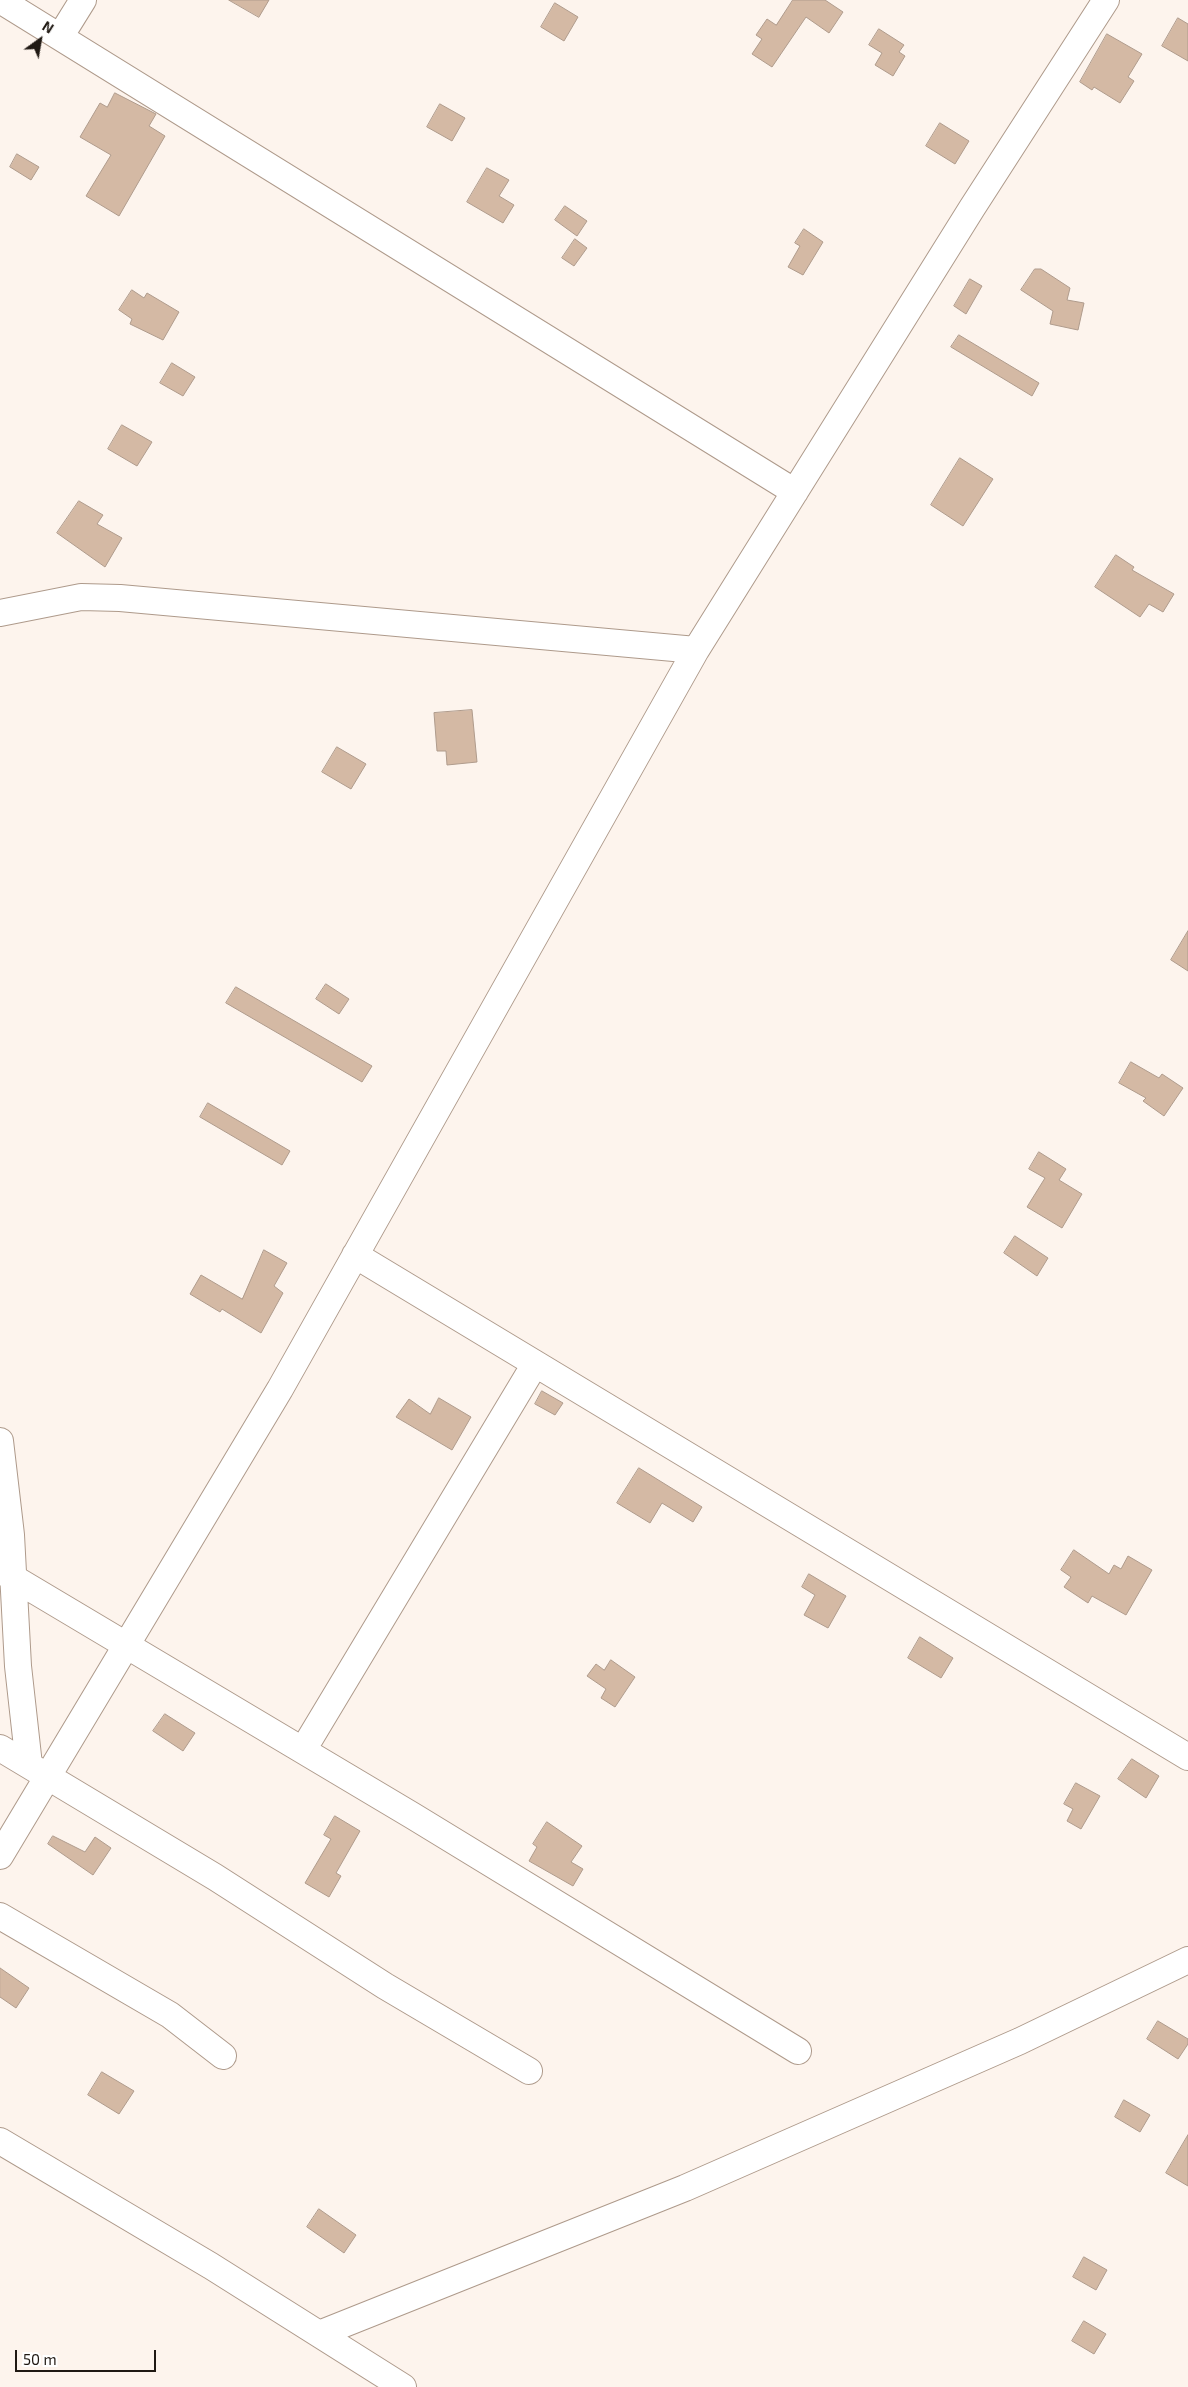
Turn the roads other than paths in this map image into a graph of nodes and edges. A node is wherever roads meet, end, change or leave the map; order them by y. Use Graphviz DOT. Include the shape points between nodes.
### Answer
graph roads {
  1 [pos="0,0"];
  2 [pos="83,0"];
  3 [pos="1106,0"];
  4 [pos="60,37"];
  5 [pos="795,492"];
  6 [pos="0,613"];
  7 [pos="696,650"];
  8 [pos="355,1255"];
  9 [pos="535,1364"];
  10 [pos="0,1441"];
  11 [pos="7,1574"];
  12 [pos="126,1646"];
  13 [pos="0,1748"];
  14 [pos="303,1750"];
  15 [pos="1188,1757"];
  16 [pos="38,1771"];
  17 [pos="0,1856"];
  18 [pos="0,1916"];
  19 [pos="1188,1960"];
  20 [pos="798,2051"];
  21 [pos="223,2056"];
  22 [pos="529,2071"];
  23 [pos="0,2141"];
  24 [pos="318,2334"];
  25 [pos="403,2387"];
  1 -- 4 [label="street"];
  2 -- 4 [label="street"];
  3 -- 5 [label="street"];
  4 -- 5 [label="street"];
  5 -- 7 [label="street"];
  6 -- 7 [label="street" via="81,597 120,598"];
  7 -- 8 [label="street"];
  8 -- 9 [label="street"];
  8 -- 12 [label="street"];
  9 -- 14 [label="street"];
  9 -- 15 [label="street"];
  10 -- 11 [label="street"];
  11 -- 12 [label="street"];
  11 -- 16 [label="street" via="18,1666"];
  12 -- 14 [label="street"];
  12 -- 16 [label="street"];
  13 -- 16 [label="street"];
  14 -- 20 [label="street"];
  16 -- 17 [label="street"];
  16 -- 22 [label="street" via="214,1877 385,1986"];
  18 -- 21 [label="street" via="170,2014"];
  19 -- 24 [label="street" via="1020,2041 694,2184"];
  23 -- 24 [label="street" via="211,2266"];
  24 -- 25 [label="street"];
}
